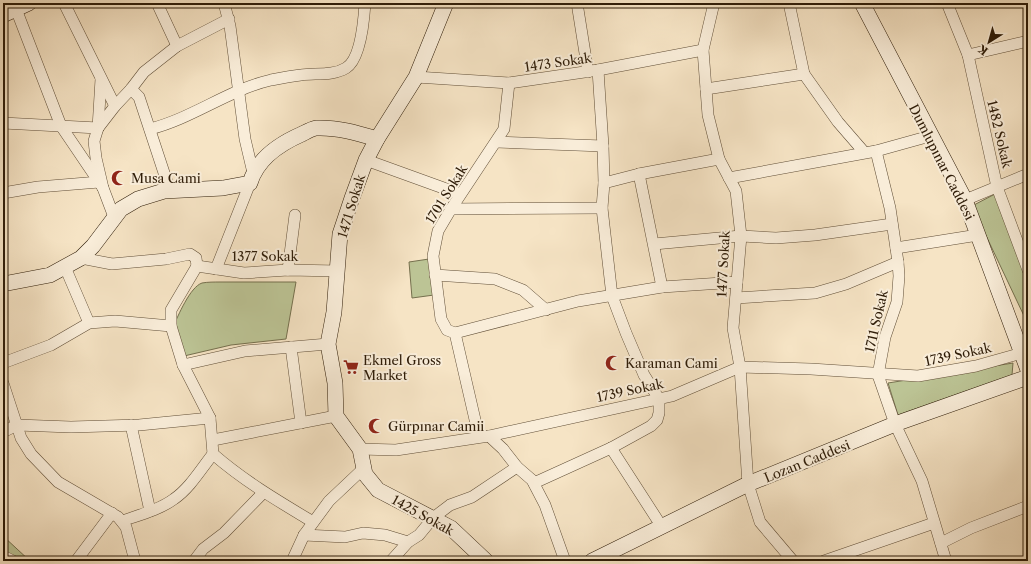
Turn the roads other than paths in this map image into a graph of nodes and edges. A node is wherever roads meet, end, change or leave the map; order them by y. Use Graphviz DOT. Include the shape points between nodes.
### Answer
graph roads {
  1 [pos="64,3"];
  2 [pos="157,3"];
  3 [pos="224,3"];
  4 [pos="365,3"];
  5 [pos="446,3"];
  6 [pos="577,3"];
  7 [pos="714,3"];
  8 [pos="788,3"];
  9 [pos="864,3"];
  10 [pos="947,3"];
  11 [pos="16,9"];
  12 [pos="229,19"];
  13 [pos="1028,41"];
  14 [pos="177,46"];
  15 [pos="703,50"];
  16 [pos="968,55"];
  17 [pos="593,71"];
  18 [pos="804,74"];
  19 [pos="416,77"];
  20 [pos="101,79"];
  21 [pos="509,83"];
  22 [pos="131,89"];
  23 [pos="706,89"];
  24 [pos="239,90"];
  25 [pos="115,106"];
  26 [pos="3,123"];
  27 [pos="61,126"];
  28 [pos="98,128"];
  29 [pos="150,129"];
  30 [pos="930,136"];
  31 [pos="377,139"];
  32 [pos="497,142"];
  33 [pos="603,146"];
  34 [pos="876,151"];
  35 [pos="864,152"];
  36 [pos="718,159"];
  37 [pos="366,160"];
  38 [pos="640,174"];
  39 [pos="1028,174"];
  40 [pos="251,178"];
  41 [pos="729,178"];
  42 [pos="604,183"];
  43 [pos="101,185"];
  44 [pos="997,187"];
  45 [pos="170,191"];
  46 [pos="3,193"];
  47 [pos="460,194"];
  48 [pos="965,200"];
  49 [pos="602,208"];
  50 [pos="451,209"];
  51 [pos="295,215"];
  52 [pos="114,217"];
  53 [pos="892,224"];
  54 [pos="978,235"];
  55 [pos="741,236"];
  56 [pos="654,244"];
  57 [pos="896,248"];
  58 [pos="81,258"];
  59 [pos="898,262"];
  60 [pos="196,266"];
  61 [pos="65,267"];
  62 [pos="216,269"];
  63 [pos="288,270"];
  64 [pos="1028,270"];
  65 [pos="338,272"];
  66 [pos="435,276"];
  67 [pos="737,282"];
  68 [pos="3,284"];
  69 [pos="662,287"];
  70 [pos="612,296"];
  71 [pos="736,298"];
  72 [pos="546,310"];
  73 [pos="89,323"];
  74 [pos="171,326"];
  75 [pos="456,333"];
  76 [pos="328,344"];
  77 [pos="291,347"];
  78 [pos="1025,347"];
  79 [pos="3,363"];
  80 [pos="183,365"];
  81 [pos="740,367"];
  82 [pos="1028,370"];
  83 [pos="878,374"];
  84 [pos="1028,377"];
  85 [pos="3,383"];
  86 [pos="659,398"];
  87 [pos="336,416"];
  88 [pos="210,418"];
  89 [pos="301,423"];
  90 [pos="895,424"];
  91 [pos="17,425"];
  92 [pos="131,425"];
  93 [pos="3,432"];
  94 [pos="484,436"];
  95 [pos="213,440"];
  96 [pos="611,448"];
  97 [pos="360,449"];
  98 [pos="213,454"];
  99 [pos="517,467"];
  100 [pos="364,468"];
  101 [pos="534,484"];
  102 [pos="748,484"];
  103 [pos="263,493"];
  104 [pos="1028,506"];
  105 [pos="150,511"];
  106 [pos="112,513"];
  107 [pos="433,518"];
  108 [pos="122,521"];
  109 [pos="313,522"];
  110 [pos="934,523"];
  111 [pos="662,527"];
  112 [pos="304,535"];
  113 [pos="408,542"];
  114 [pos="941,543"];
  115 [pos="3,556"];
  116 [pos="14,561"];
  117 [pos="76,561"];
  118 [pos="135,561"];
  119 [pos="194,561"];
  120 [pos="292,561"];
  121 [pos="392,561"];
  122 [pos="486,561"];
  123 [pos="565,561"];
  124 [pos="592,561"];
  125 [pos="793,561"];
  126 [pos="824,561"];
  127 [pos="946,561"];
  1 -- 20 [label="street"];
  2 -- 14 [label="street"];
  3 -- 12 [label="street"];
  4 -- 24 [label="street" via="358,48 352,62 346,68 336,72 270,80"];
  5 -- 19 [label="street, 1471 Sokak"];
  6 -- 17 [label="street"];
  7 -- 15 [label="street, 1477 Sokak"];
  8 -- 18 [label="street"];
  9 -- 30 [label="street, Dumlupınar Caddesi"];
  10 -- 16 [label="street, 1482 Sokak"];
  11 -- 27 [label="street"];
  12 -- 14 [label="street"];
  12 -- 24 [label="street"];
  13 -- 16 [label="street"];
  14 -- 22 [label="street" via="144,72"];
  15 -- 17 [label="street, 1473 Sokak"];
  15 -- 23 [label="street, 1477 Sokak"];
  16 -- 44 [label="street, 1482 Sokak"];
  17 -- 21 [label="street, 1473 Sokak"];
  17 -- 33 [label="street"];
  18 -- 23 [label="street"];
  18 -- 35 [label="street" via="838,122"];
  19 -- 21 [label="street, 1473 Sokak"];
  19 -- 31 [label="street, 1471 Sokak"];
  20 -- 25 [label="street"];
  20 -- 28 [label="street"];
  21 -- 32 [label="street, 1701 Sokak" via="504,129"];
  22 -- 25 [label="street"];
  22 -- 29 [label="street" via="139,97"];
  23 -- 36 [label="street, 1477 Sokak" via="708,115"];
  24 -- 29 [label="street" via="182,118"];
  24 -- 40 [label="street"];
  25 -- 28 [label="street"];
  26 -- 27 [label="street"];
  27 -- 28 [label="street"];
  27 -- 43 [label="street"];
  28 -- 43 [label="street" via="94,141"];
  29 -- 45 [label="street"];
  30 -- 34 [label="street"];
  30 -- 48 [label="street, Dumlupınar Caddesi"];
  31 -- 37 [label="street, 1471 Sokak"];
  31 -- 40 [label="street" via="353,131 315,128 286,141 267,155"];
  32 -- 33 [label="street"];
  32 -- 47 [label="street, 1701 Sokak"];
  33 -- 42 [label="street"];
  34 -- 35 [label="street"];
  34 -- 53 [label="street, 1711 Sokak"];
  35 -- 41 [label="street"];
  36 -- 38 [label="street"];
  36 -- 41 [label="street, 1477 Sokak"];
  37 -- 47 [label="street"];
  37 -- 65 [label="street, 1471 Sokak" via="340,234"];
  38 -- 42 [label="street"];
  38 -- 56 [label="street"];
  39 -- 44 [label="street"];
  40 -- 45 [label="street" via="223,188"];
  40 -- 62 [label="street"];
  41 -- 55 [label="street, 1477 Sokak" via="736,191"];
  42 -- 49 [label="street"];
  43 -- 46 [label="street" via="38,187"];
  43 -- 52 [label="street"];
  44 -- 48 [label="street"];
  44 -- 64 [label="street, 1482 Sokak"];
  45 -- 52 [label="street" via="138,199 121,209"];
  47 -- 50 [label="street, 1701 Sokak"];
  48 -- 54 [label="street, Dumlupınar Caddesi"];
  49 -- 50 [label="street"];
  49 -- 70 [label="street"];
  50 -- 66 [label="street, 1701 Sokak" via="438,231 432,256"];
  51 -- 63 [label="street"];
  52 -- 58 [label="street"];
  53 -- 55 [label="street" via="816,236"];
  53 -- 57 [label="street, 1711 Sokak"];
  54 -- 57 [label="street"];
  54 -- 78 [label="street, Dumlupınar Caddesi" via="1013,329"];
  55 -- 56 [label="street"];
  55 -- 67 [label="street, 1477 Sokak"];
  56 -- 69 [label="street"];
  57 -- 59 [label="street, 1711 Sokak"];
  58 -- 60 [label="street" via="112,264 190,254 196,258"];
  58 -- 61 [label="street"];
  59 -- 71 [label="street" via="846,284 815,293"];
  59 -- 83 [label="street, 1711 Sokak" via="897,302 884,337"];
  60 -- 62 [label="street, 1377 Sokak"];
  60 -- 74 [label="street" via="171,310"];
  61 -- 68 [label="street" via="50,275"];
  61 -- 73 [label="street"];
  62 -- 63 [label="street, 1377 Sokak" via="244,273"];
  63 -- 65 [label="street, 1377 Sokak"];
  65 -- 76 [label="street, 1471 Sokak"];
  66 -- 72 [label="street" via="495,279 523,290"];
  66 -- 75 [label="street, 1701 Sokak" via="441,319 447,330"];
  67 -- 69 [label="street"];
  67 -- 71 [label="street, 1477 Sokak"];
  69 -- 70 [label="street"];
  70 -- 72 [label="street" via="578,301"];
  70 -- 86 [label="street" via="644,375"];
  71 -- 81 [label="street, 1477 Sokak" via="733,328"];
  72 -- 75 [label="street"];
  73 -- 74 [label="street" via="115,321"];
  73 -- 79 [label="street" via="51,345"];
  74 -- 80 [label="street"];
  75 -- 94 [label="street"];
  76 -- 77 [label="street"];
  76 -- 87 [label="street, 1471 Sokak" via="335,383"];
  77 -- 80 [label="street" via="245,350"];
  77 -- 89 [label="street"];
  78 -- 82 [label="street, Dumlupınar Caddesi"];
  78 -- 83 [label="street, 1739 Sokak" via="976,366 918,376"];
  80 -- 88 [label="street"];
  81 -- 83 [label="street, 1739 Sokak"];
  81 -- 86 [label="street, 1739 Sokak" via="672,396"];
  81 -- 102 [label="street, 1477 Sokak"];
  83 -- 90 [label="street, 1711 Sokak"];
  84 -- 90 [label="street, Lozan Caddesi"];
  85 -- 91 [label="street"];
  86 -- 94 [label="street, 1739 Sokak"];
  86 -- 96 [label="street" via="657,420 651,426"];
  87 -- 89 [label="street"];
  87 -- 97 [label="street"];
  88 -- 92 [label="street"];
  88 -- 95 [label="street"];
  89 -- 95 [label="street"];
  90 -- 102 [label="street, Lozan Caddesi"];
  90 -- 110 [label="street, 1711 Sokak" via="922,481"];
  91 -- 92 [label="street"];
  91 -- 93 [label="street"];
  91 -- 106 [label="street" via="21,438 31,454 58,482"];
  92 -- 105 [label="street"];
  94 -- 97 [label="street, 1739 Sokak" via="396,450"];
  94 -- 99 [label="street" via="503,449"];
  95 -- 98 [label="street"];
  96 -- 101 [label="street"];
  96 -- 111 [label="street"];
  97 -- 100 [label="street"];
  98 -- 103 [label="street" via="234,473"];
  98 -- 105 [label="street" via="182,492"];
  99 -- 101 [label="street"];
  99 -- 107 [label="street" via="472,497 450,505"];
  100 -- 107 [label="street, 1425 Sokak" via="365,474 378,490"];
  100 -- 109 [label="street" via="329,501"];
  101 -- 123 [label="street" via="545,505"];
  102 -- 111 [label="street, Lozan Caddesi"];
  102 -- 125 [label="street, 1477 Sokak" via="760,522"];
  103 -- 109 [label="street"];
  103 -- 119 [label="street"];
  104 -- 114 [label="street" via="970,528"];
  105 -- 108 [label="street"];
  106 -- 108 [label="street"];
  106 -- 117 [label="street"];
  107 -- 113 [label="street" via="419,535"];
  107 -- 122 [label="street, 1425 Sokak" via="451,528"];
  108 -- 118 [label="street"];
  109 -- 112 [label="street"];
  110 -- 114 [label="street, 1711 Sokak"];
  110 -- 126 [label="street"];
  111 -- 124 [label="street, Lozan Caddesi"];
  112 -- 113 [label="street" via="345,537 363,533 385,535"];
  112 -- 120 [label="street"];
  113 -- 121 [label="street"];
  114 -- 127 [label="street, 1711 Sokak"];
  115 -- 116 [label="street"];
}
